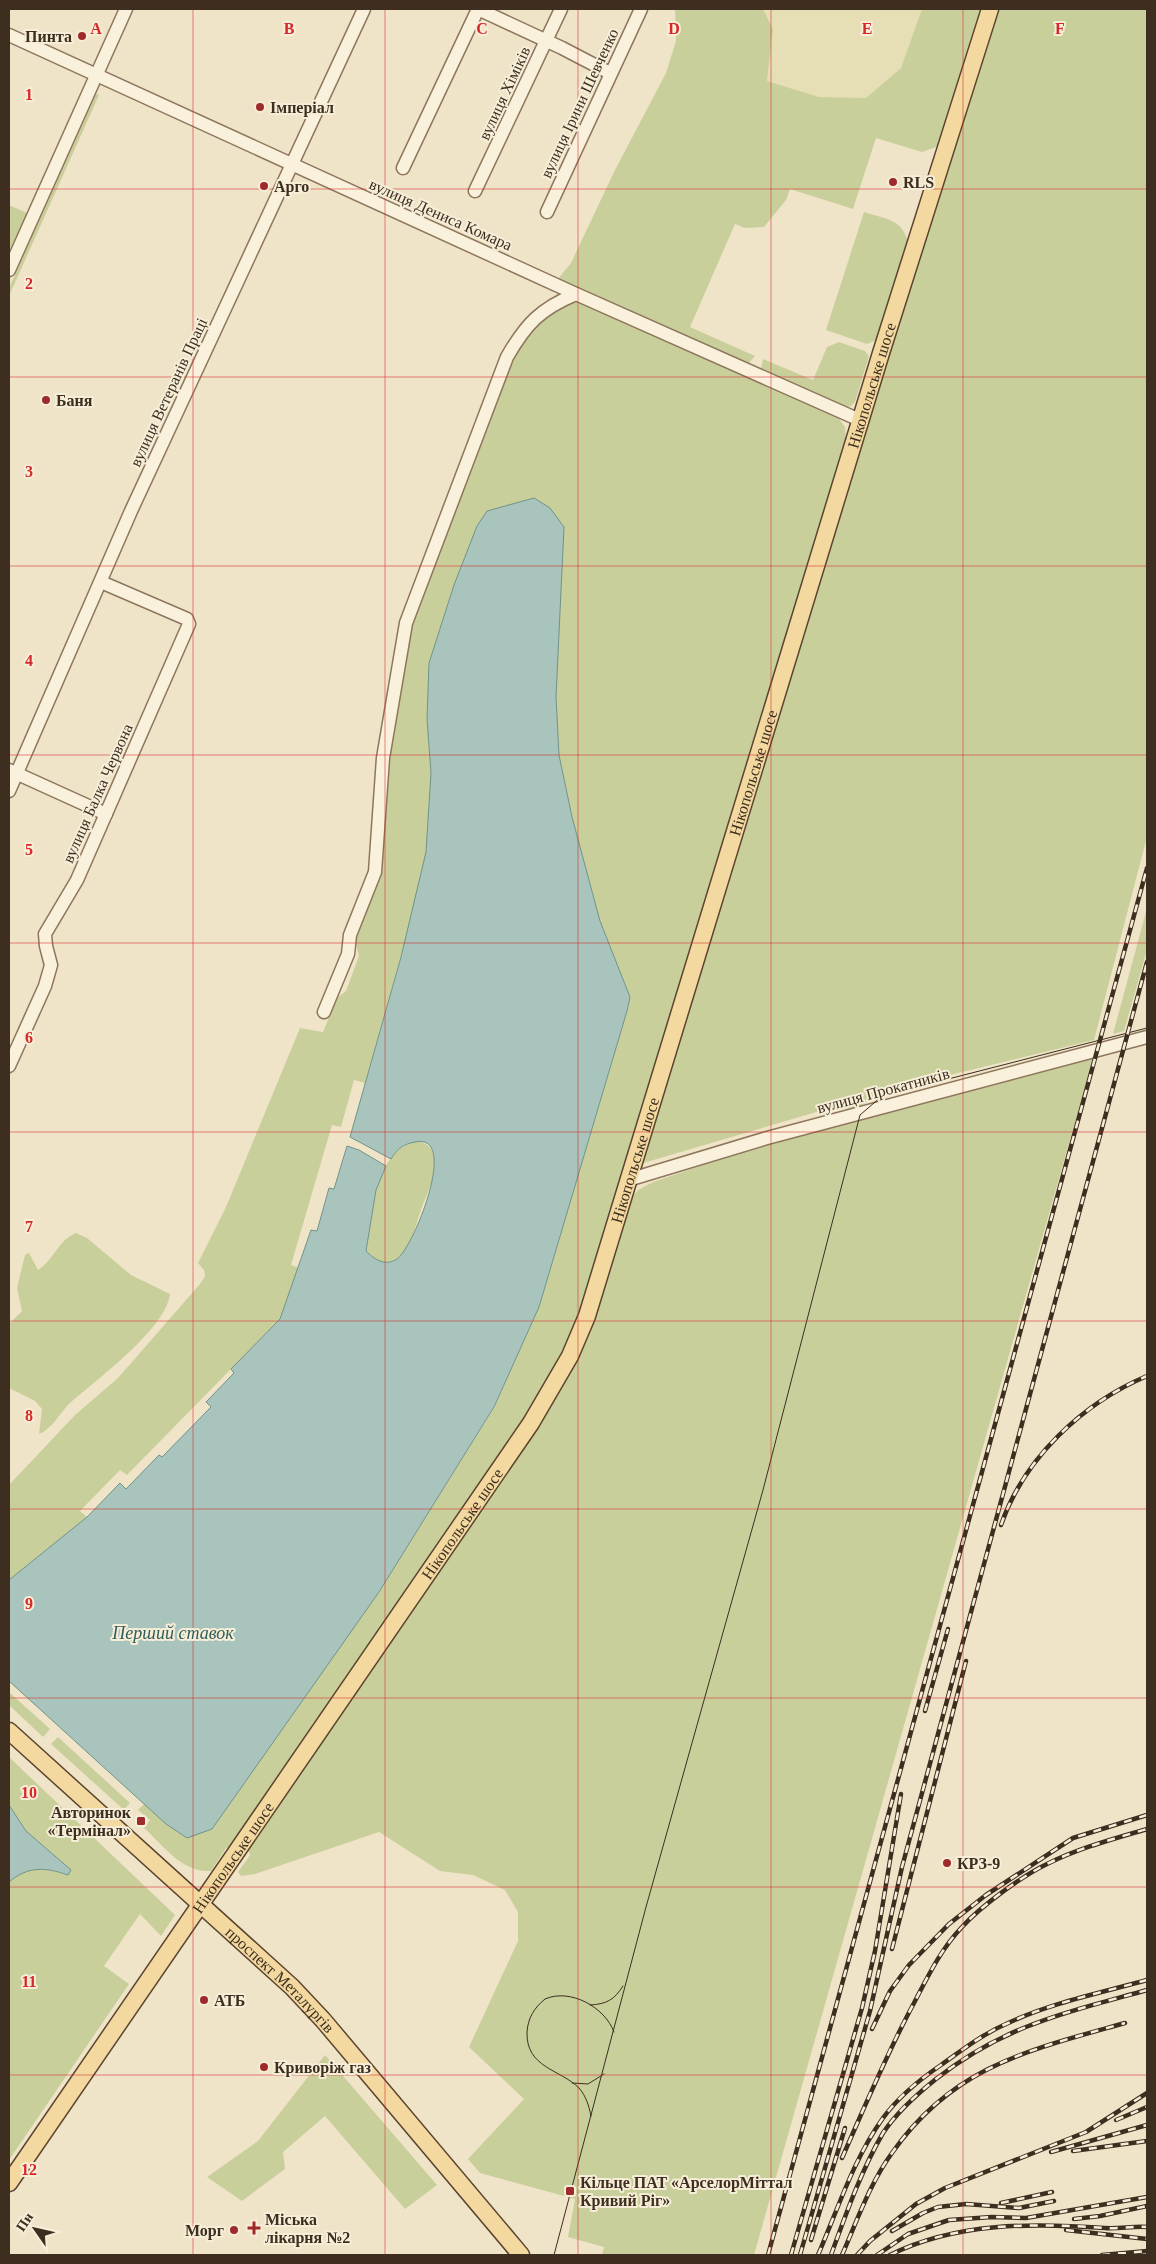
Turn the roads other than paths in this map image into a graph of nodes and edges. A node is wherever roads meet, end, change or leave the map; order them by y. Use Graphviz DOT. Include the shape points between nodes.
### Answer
graph roads {
  1 [pos="126,9"];
  2 [pos="364,9"];
  3 [pos="478,9"];
  4 [pos="561,9"];
  5 [pos="640,9"];
  6 [pos="990,9"];
  7 [pos="9,35"];
  8 [pos="546,41"];
  9 [pos="610,73"];
  10 [pos="96,74"];
  11 [pos="291,164"];
  12 [pos="403,168"];
  13 [pos="475,191"];
  14 [pos="547,212"];
  15 [pos="9,270"];
  16 [pos="576,294"];
  17 [pos="862,421"];
  18 [pos="100,582"];
  19 [pos="13,772"];
  20 [pos="9,791"];
  21 [pos="106,814"];
  22 [pos="324,1012"];
  23 [pos="1147,1037"];
  24 [pos="9,1066"];
  25 [pos="628,1180"];
  26 [pos="9,1731"];
  27 [pos="199,1904"];
  28 [pos="9,2183"];
  29 [pos="521,2255"];
  1 -- 10 [label="street"];
  2 -- 11 [label="street, вулиця Ветеранів Праці"];
  3 -- 8 [label="street"];
  3 -- 12 [label="street"];
  4 -- 8 [label="street, вулиця Хіміків"];
  5 -- 9 [label="street, вулиця Ірини Шевченко"];
  6 -- 17 [label="main road, Нікопольське шосе"];
  7 -- 10 [label="street, вулиця Дениса Комара"];
  8 -- 9 [label="street"];
  8 -- 13 [label="street, вулиця Хіміків"];
  9 -- 14 [label="street, вулиця Ірини Шевченко"];
  10 -- 11 [label="street, вулиця Дениса Комара"];
  10 -- 15 [label="street"];
  11 -- 16 [label="street, вулиця Дениса Комара"];
  11 -- 18 [label="street, вулиця Ветеранів Праці"];
  16 -- 17 [label="street, вулиця Дениса Комара"];
  16 -- 22 [label="street" via="557,302 531,320 507,357 406,623 383,758 375,872 350,935 348,954"];
  17 -- 25 [label="main road, Нікопольське шосе"];
  18 -- 19 [label="street, вулиця Ветеранів Праці"];
  18 -- 21 [label="street, вулиця Балка Червона" via="187,619 189,624"];
  19 -- 20 [label="street, вулиця Ветеранів Праці"];
  19 -- 21 [label="street"];
  21 -- 24 [label="street, вулиця Балка Червона" via="77,880 45,934 51,965 45,986"];
  23 -- 25 [label="street, вулиця Прокатників" via="767,1138"];
  25 -- 27 [label="main road, Нікопольське шосе" via="587,1316 570,1356 531,1423"];
  26 -- 27 [label="main road, проспект Металургів"];
  27 -- 28 [label="main road, Нікопольське шосе"];
  27 -- 29 [label="main road, проспект Металургів" via="323,2020"];
}
